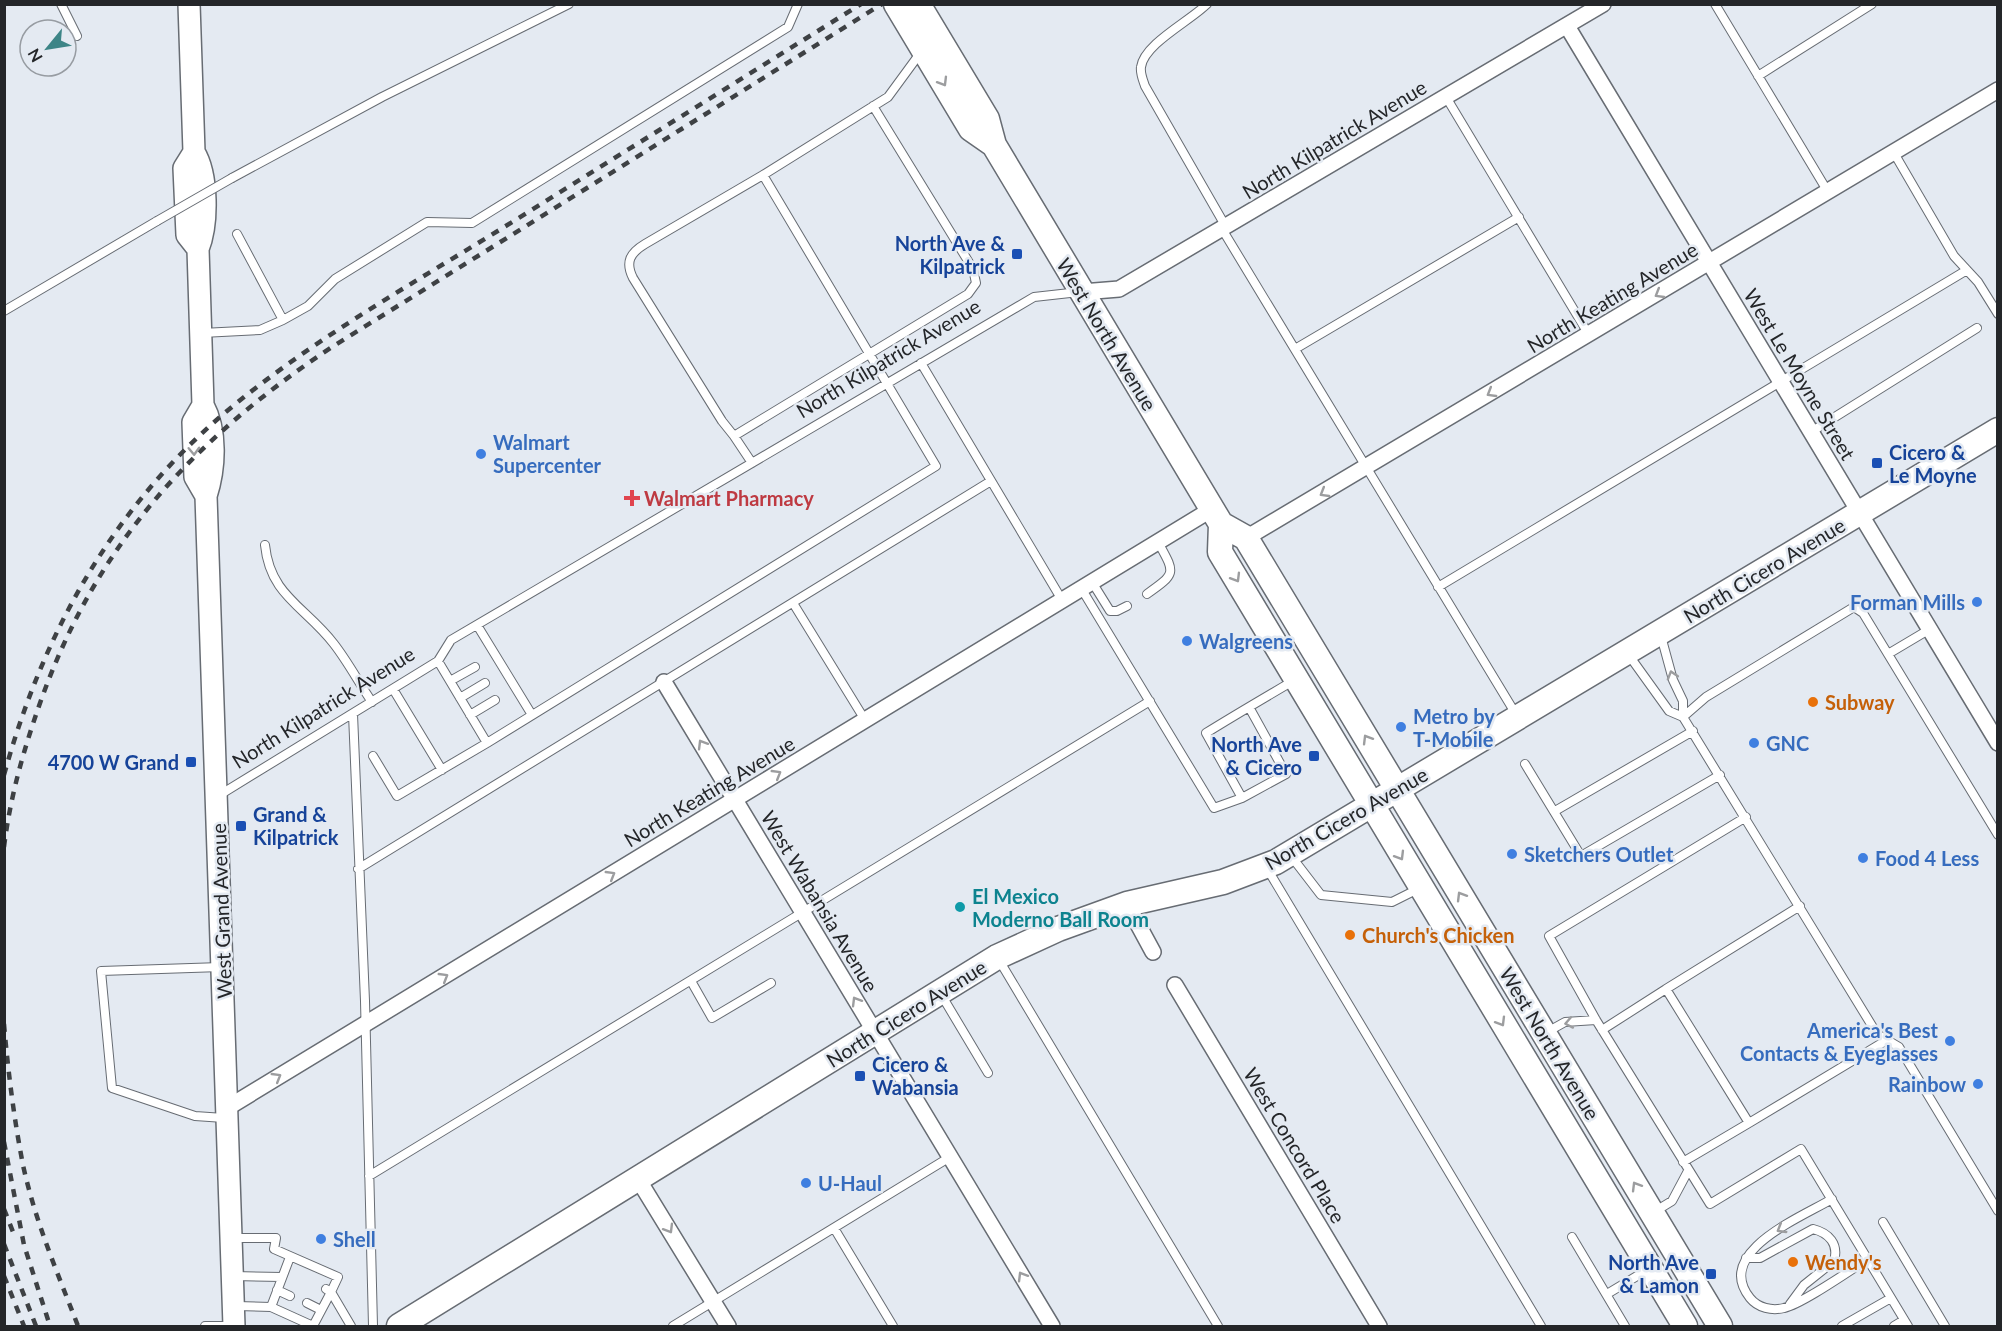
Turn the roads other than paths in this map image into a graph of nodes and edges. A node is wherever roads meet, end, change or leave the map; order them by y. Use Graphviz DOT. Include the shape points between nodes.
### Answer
graph roads {
  1 [pos="60,4"];
  2 [pos="189,4"];
  3 [pos="569,4"];
  4 [pos="798,4"];
  5 [pos="896,4"];
  6 [pos="918,4"];
  7 [pos="1207,4"];
  8 [pos="1603,4"];
  9 [pos="1715,4"];
  10 [pos="1872,4"];
  11 [pos="67,18"];
  12 [pos="1567,26"];
  13 [pos="923,49"];
  14 [pos="1758,76"];
  15 [pos="1998,90"];
  16 [pos="1446,97"];
  17 [pos="873,106"];
  18 [pos="994,145"];
  19 [pos="1894,153"];
  20 [pos="763,175"];
  21 [pos="1828,192"];
  22 [pos="1519,217"];
  23 [pos="1224,228"];
  24 [pos="237,234"];
  25 [pos="1709,264"];
  26 [pos="1967,270"];
  27 [pos="1082,292"];
  28 [pos="4,311"];
  29 [pos="1998,314"];
  30 [pos="283,320"];
  31 [pos="1977,328"];
  32 [pos="200,333"];
  33 [pos="1590,335"];
  34 [pos="1295,349"];
  35 [pos="869,353"];
  36 [pos="921,363"];
  37 [pos="1781,381"];
  38 [pos="887,383"];
  39 [pos="1998,430"];
  40 [pos="1811,432"];
  41 [pos="734,436"];
  42 [pos="752,463"];
  43 [pos="1366,468"];
  44 [pos="991,481"];
  45 [pos="1860,513"];
  46 [pos="1217,516"];
  47 [pos="1246,538"];
  48 [pos="1158,542"];
  49 [pos="265,544"];
  50 [pos="1087,585"];
  51 [pos="1438,587"];
  52 [pos="1147,594"];
  53 [pos="1062,600"];
  54 [pos="793,603"];
  55 [pos="1127,606"];
  56 [pos="477,625"];
  57 [pos="1930,629"];
  58 [pos="1660,632"];
  59 [pos="1627,652"];
  60 [pos="1888,654"];
  61 [pos="438,661"];
  62 [pos="475,667"];
  63 [pos="1296,679"];
  64 [pos="450,681"];
  65 [pos="664,682"];
  66 [pos="485,683"];
  67 [pos="393,688"];
  68 [pos="460,698"];
  69 [pos="495,700"];
  70 [pos="1150,701"];
  71 [pos="372,702"];
  72 [pos="1249,707"];
  73 [pos="353,714"];
  74 [pos="470,715"];
  75 [pos="532,715"];
  76 [pos="1518,717"];
  77 [pos="1683,717"];
  78 [pos="865,720"];
  79 [pos="1693,731"];
  80 [pos="487,743"];
  81 [pos="1998,743"];
  82 [pos="373,756"];
  83 [pos="1525,764"];
  84 [pos="442,770"];
  85 [pos="1720,775"];
  86 [pos="1397,789"];
  87 [pos="216,797"];
  88 [pos="1242,798"];
  89 [pos="735,800"];
  90 [pos="1371,805"];
  91 [pos="1555,811"];
  92 [pos="1746,817"];
  93 [pos="1998,835"];
  94 [pos="1289,854"];
  95 [pos="1265,866"];
  96 [pos="358,869"];
  97 [pos="1420,888"];
  98 [pos="1127,904"];
  99 [pos="1800,906"];
  100 [pos="803,913"];
  101 [pos="1154,952"];
  102 [pos="997,957"];
  103 [pos="223,967"];
  104 [pos="691,981"];
  105 [pos="771,983"];
  106 [pos="1175,985"];
  107 [pos="1666,989"];
  108 [pos="940,992"];
  109 [pos="1596,1020"];
  110 [pos="365,1025"];
  111 [pos="1602,1030"];
  112 [pos="875,1032"];
  113 [pos="1544,1034"];
  114 [pos="1887,1040"];
  115 [pos="988,1073"];
  116 [pos="228,1113"];
  117 [pos="1749,1123"];
  118 [pos="950,1157"];
  119 [pos="1683,1162"];
  120 [pos="1688,1171"];
  121 [pos="369,1176"];
  122 [pos="638,1179"];
  123 [pos="1832,1199"];
  124 [pos="1998,1211"];
  125 [pos="1652,1214"];
  126 [pos="1883,1222"];
  127 [pos="834,1228"];
  128 [pos="1572,1237"];
  129 [pos="232,1238"];
  130 [pos="290,1257"];
  131 [pos="1746,1258"];
  132 [pos="1868,1259"];
  133 [pos="1650,1268"];
  134 [pos="285,1273"];
  135 [pos="233,1276"];
  136 [pos="277,1290"];
  137 [pos="328,1290"];
  138 [pos="1607,1294"];
  139 [pos="290,1296"];
  140 [pos="1891,1298"];
  141 [pos="713,1302"];
  142 [pos="307,1303"];
  143 [pos="271,1307"];
  144 [pos="1787,1308"];
  145 [pos="321,1311"];
  146 [pos="234,1319"];
  147 [pos="1906,1323"];
  148 [pos="205,1326"];
  149 [pos="313,1326"];
  150 [pos="351,1326"];
  151 [pos="373,1326"];
  152 [pos="402,1326"];
  153 [pos="674,1326"];
  154 [pos="728,1326"];
  155 [pos="893,1326"];
  156 [pos="1052,1326"];
  157 [pos="1218,1326"];
  158 [pos="1379,1326"];
  159 [pos="1541,1326"];
  160 [pos="1625,1326"];
  161 [pos="1685,1326"];
  162 [pos="1720,1326"];
  163 [pos="1842,1326"];
  164 [pos="1894,1326"];
  165 [pos="1945,1326"];
  1 -- 11 [label="lane"];
  2 -- 32 [label="main road, West Grand Avenue" via="194,152 184,168 187,235 198,249"];
  3 -- 28 [label="lane, bridge" via="382,97 232,178"];
  4 -- 30 [label="lane" via="788,27 472,223 427,222 335,279 308,306"];
  5 -- 13 [label="main road, West North Avenue"];
  6 -- 18 [label="main road, West North Avenue" via="987,119"];
  7 -- 23 [label="lane" via="1156,44 1140,70 1145,86"];
  8 -- 12 [label="street, North Kilpatrick Avenue"];
  9 -- 14 [label="lane"];
  10 -- 14 [label="lane"];
  12 -- 16 [label="street, North Kilpatrick Avenue"];
  12 -- 25 [label="street, West Le Moyne Street"];
  13 -- 17 [label="lane" via="888,97"];
  13 -- 18 [label="main road, West North Avenue, one-way" via="971,129"];
  14 -- 21 [label="lane"];
  15 -- 19 [label="street, North Keating Avenue"];
  16 -- 22 [label="lane"];
  16 -- 23 [label="street, North Kilpatrick Avenue"];
  17 -- 20 [label="lane"];
  17 -- 35 [label="lane" via="973,269 976,283 968,294"];
  18 -- 27 [label="main road, West North Avenue"];
  19 -- 21 [label="street, North Keating Avenue"];
  19 -- 26 [label="lane" via="1954,256"];
  20 -- 35 [label="lane"];
  20 -- 41 [label="lane" via="637,249 628,269"];
  21 -- 25 [label="street, North Keating Avenue"];
  22 -- 33 [label="lane"];
  22 -- 34 [label="lane"];
  23 -- 27 [label="street, North Kilpatrick Avenue" via="1119,289"];
  23 -- 34 [label="lane"];
  24 -- 30 [label="lane"];
  25 -- 33 [label="street, North Keating Avenue, one-way"];
  25 -- 37 [label="street, West Le Moyne Street"];
  26 -- 29 [label="lane"];
  26 -- 37 [label="lane"];
  27 -- 36 [label="lane, North Kilpatrick Avenue" via="1034,297"];
  27 -- 46 [label="main road, West North Avenue"];
  30 -- 32 [label="lane" via="260,330"];
  31 -- 40 [label="lane"];
  32 -- 87 [label="main road, West Grand Avenue" via="203,405 193,422 195,477 206,496"];
  33 -- 43 [label="street, North Keating Avenue, one-way"];
  34 -- 43 [label="lane"];
  35 -- 38 [label="lane"];
  35 -- 41 [label="lane"];
  36 -- 38 [label="lane, North Kilpatrick Avenue"];
  36 -- 44 [label="lane"];
  37 -- 40 [label="street, West Le Moyne Street"];
  37 -- 51 [label="lane"];
  38 -- 42 [label="lane, North Kilpatrick Avenue"];
  38 -- 75 [label="lane" via="936,466"];
  39 -- 45 [label="main road, North Cicero Avenue"];
  40 -- 45 [label="street, West Le Moyne Street"];
  41 -- 42 [label="lane"];
  42 -- 56 [label="lane, North Kilpatrick Avenue"];
  43 -- 47 [label="street, North Keating Avenue, one-way"];
  43 -- 51 [label="lane"];
  44 -- 53 [label="lane"];
  44 -- 54 [label="lane"];
  45 -- 57 [label="street, West Le Moyne Street"];
  45 -- 58 [label="main road, North Cicero Avenue"];
  46 -- 47 [label="main road, West North Avenue"];
  46 -- 48 [label="street, North Keating Avenue"];
  46 -- 63 [label="main road, West North Avenue, one-way" via="1220,552"];
  86 -- 47 [label="main road, West North Avenue, one-way"];
  48 -- 50 [label="street, North Keating Avenue"];
  48 -- 52 [label="lane" via="1171,572 1168,580"];
  49 -- 71 [label="lane" via="267,565 274,580 334,644"];
  50 -- 53 [label="street, North Keating Avenue"];
  50 -- 55 [label="lane" via="1110,611"];
  50 -- 70 [label="lane"];
  51 -- 76 [label="lane"];
  53 -- 78 [label="street, North Keating Avenue"];
  54 -- 65 [label="lane"];
  54 -- 78 [label="lane"];
  56 -- 61 [label="lane, North Kilpatrick Avenue" via="451,640"];
  56 -- 75 [label="lane" via="491,656"];
  57 -- 60 [label="lane"];
  57 -- 81 [label="street, West Le Moyne Street"];
  58 -- 59 [label="main road, North Cicero Avenue"];
  77 -- 58 [label="lane, one-way" via="1683,701"];
  59 -- 76 [label="main road, North Cicero Avenue"];
  59 -- 77 [label="lane" via="1669,711"];
  60 -- 77 [label="lane" via="1863,613 1854,608 1706,697"];
  60 -- 93 [label="lane"];
  61 -- 64 [label="lane"];
  61 -- 67 [label="lane, North Kilpatrick Avenue"];
  62 -- 64 [label="lane"];
  63 -- 72 [label="lane"];
  63 -- 90 [label="main road, West North Avenue"];
  64 -- 68 [label="lane"];
  89 -- 65 [label="street, West Wabansia Avenue, one-way"];
  65 -- 96 [label="lane"];
  66 -- 68 [label="lane"];
  67 -- 71 [label="lane, North Kilpatrick Avenue"];
  67 -- 84 [label="lane"];
  68 -- 74 [label="lane"];
  69 -- 74 [label="lane"];
  70 -- 88 [label="lane" via="1214,808"];
  70 -- 100 [label="lane"];
  71 -- 73 [label="lane, North Kilpatrick Avenue"];
  72 -- 88 [label="lane" via="1206,733"];
  72 -- 88 [label="lane" via="1286,774"];
  73 -- 87 [label="lane, North Kilpatrick Avenue"];
  73 -- 96 [label="lane"];
  74 -- 80 [label="lane"];
  75 -- 80 [label="lane"];
  76 -- 86 [label="main road, North Cicero Avenue"];
  77 -- 79 [label="lane"];
  89 -- 78 [label="street, North Keating Avenue, one-way"];
  79 -- 85 [label="lane"];
  79 -- 91 [label="lane"];
  80 -- 84 [label="lane"];
  82 -- 84 [label="lane" via="397,796"];
  83 -- 91 [label="lane"];
  85 -- 91 [label="lane" via="1581,856"];
  85 -- 92 [label="lane"];
  86 -- 90 [label="main road, North Cicero Avenue"];
  113 -- 86 [label="main road, West North Avenue, one-way"];
  87 -- 103 [label="main road, West Grand Avenue"];
  89 -- 100 [label="street, West Wabansia Avenue"];
  110 -- 89 [label="street, North Keating Avenue, one-way"];
  90 -- 94 [label="main road, North Cicero Avenue"];
  90 -- 97 [label="main road, West North Avenue, one-way"];
  92 -- 99 [label="lane"];
  92 -- 109 [label="lane" via="1549,936"];
  94 -- 95 [label="main road, North Cicero Avenue"];
  94 -- 97 [label="lane" via="1321,895 1392,902"];
  95 -- 98 [label="main road, North Cicero Avenue" via="1223,882"];
  95 -- 159 [label="lane"];
  96 -- 110 [label="lane"];
  97 -- 133 [label="main road, West North Avenue, one-way"];
  98 -- 101 [label="street"];
  98 -- 102 [label="main road, North Cicero Avenue"];
  99 -- 107 [label="lane"];
  99 -- 114 [label="lane" via="1877,1034"];
  100 -- 104 [label="lane"];
  112 -- 100 [label="street, West Wabansia Avenue, one-way"];
  102 -- 108 [label="main road, North Cicero Avenue"];
  102 -- 157 [label="lane"];
  103 -- 116 [label="main road, West Grand Avenue"];
  103 -- 116 [label="lane" via="101,971 112,1088 195,1116"];
  104 -- 105 [label="lane" via="712,1018"];
  104 -- 121 [label="lane"];
  106 -- 158 [label="street, West Concord Place"];
  107 -- 111 [label="lane"];
  107 -- 117 [label="lane"];
  108 -- 112 [label="main road, North Cicero Avenue"];
  108 -- 115 [label="lane"];
  109 -- 111 [label="lane"];
  109 -- 113 [label="lane, one-way" via="1565,1022"];
  116 -- 110 [label="street, North Keating Avenue, one-way"];
  110 -- 121 [label="lane"];
  111 -- 119 [label="lane"];
  112 -- 118 [label="street, West Wabansia Avenue"];
  112 -- 122 [label="main road, North Cicero Avenue"];
  125 -- 113 [label="main road, West North Avenue, one-way"];
  114 -- 117 [label="lane"];
  114 -- 124 [label="lane" via="1899,1047"];
  116 -- 129 [label="main road, West Grand Avenue"];
  117 -- 119 [label="lane"];
  118 -- 127 [label="lane"];
  156 -- 118 [label="street, West Wabansia Avenue, one-way"];
  119 -- 120 [label="lane"];
  120 -- 123 [label="lane" via="1710,1204 1801,1149"];
  120 -- 125 [label="lane" via="1672,1201"];
  121 -- 151 [label="lane"];
  122 -- 141 [label="street, one-way"];
  122 -- 152 [label="main road, North Cicero Avenue"];
  123 -- 131 [label="lane, one-way" via="1755,1245"];
  123 -- 132 [label="lane"];
  125 -- 162 [label="main road, West North Avenue"];
  126 -- 165 [label="lane"];
  127 -- 141 [label="lane"];
  127 -- 155 [label="lane"];
  128 -- 138 [label="lane"];
  129 -- 130 [label="lane" via="276,1238 274,1249"];
  129 -- 135 [label="main road, West Grand Avenue"];
  130 -- 134 [label="lane"];
  130 -- 137 [label="lane" via="338,1277"];
  131 -- 144 [label="lane" via="1743,1285 1750,1299 1760,1307"];
  131 -- 144 [label="lane" via="1760,1258 1813,1229 1831,1238 1836,1249 1834,1261 1804,1285"];
  132 -- 140 [label="lane"];
  132 -- 144 [label="lane"];
  133 -- 138 [label="lane"];
  133 -- 161 [label="main road, West North Avenue"];
  134 -- 135 [label="lane"];
  134 -- 136 [label="lane"];
  135 -- 146 [label="main road, West Grand Avenue"];
  136 -- 139 [label="lane"];
  136 -- 143 [label="lane"];
  137 -- 145 [label="lane"];
  137 -- 150 [label="lane"];
  138 -- 160 [label="lane"];
  140 -- 147 [label="lane"];
  140 -- 163 [label="lane"];
  141 -- 153 [label="lane"];
  141 -- 154 [label="street"];
  142 -- 145 [label="lane"];
  143 -- 146 [label="lane"];
  143 -- 149 [label="lane"];
  145 -- 149 [label="lane"];
  146 -- 148 [label="lane"];
  147 -- 164 [label="lane"];
}
